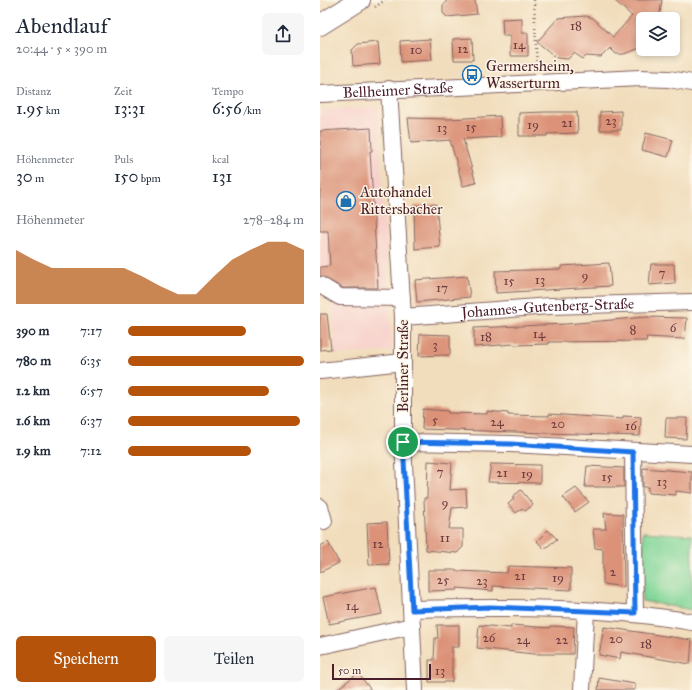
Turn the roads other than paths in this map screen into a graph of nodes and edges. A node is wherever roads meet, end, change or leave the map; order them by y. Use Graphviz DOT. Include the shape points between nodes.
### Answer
graph roads {
  1 [pos="360,0"];
  2 [pos="320,25"];
  3 [pos="692,83"];
  4 [pos="389,89"];
  5 [pos="320,94"];
  6 [pos="320,285"];
  7 [pos="402,298"];
  8 [pos="692,302"];
  9 [pos="403,317"];
  10 [pos="403,362"];
  11 [pos="320,371"];
  12 [pos="403,442"];
  13 [pos="633,452"];
  14 [pos="692,454"];
  15 [pos="412,610"];
  16 [pos="586,610"];
  17 [pos="635,613"];
  18 [pos="692,622"];
  19 [pos="412,626"];
  20 [pos="320,646"];
  21 [pos="415,690"];
  22 [pos="582,690"];
  1 -- 2 [label="main road"];
  3 -- 4 [label="street, Bellheimer Straße" via="640,78"];
  4 -- 5 [label="street, Bellheimer Straße"];
  4 -- 7 [label="street, Berliner Straße"];
  6 -- 7 [label="street" via="340,297"];
  7 -- 9 [label="street, Berliner Straße"];
  8 -- 9 [label="street, Johannes-Gutenberg-Straße" via="550,306"];
  9 -- 10 [label="street, Berliner Straße"];
  10 -- 11 [label="street"];
  10 -- 12 [label="street, Berliner Straße"];
  12 -- 13 [label="street" via="511,444"];
  12 -- 15 [label="street, Berliner Straße"];
  13 -- 14 [label="street"];
  13 -- 17 [label="street"];
  15 -- 16 [label="street" via="490,607"];
  15 -- 19 [label="street, Berliner Straße"];
  16 -- 17 [label="street"];
  16 -- 22 [label="street"];
  17 -- 18 [label="street"];
  19 -- 20 [label="street"];
  19 -- 21 [label="street, Berliner Straße"];
}
